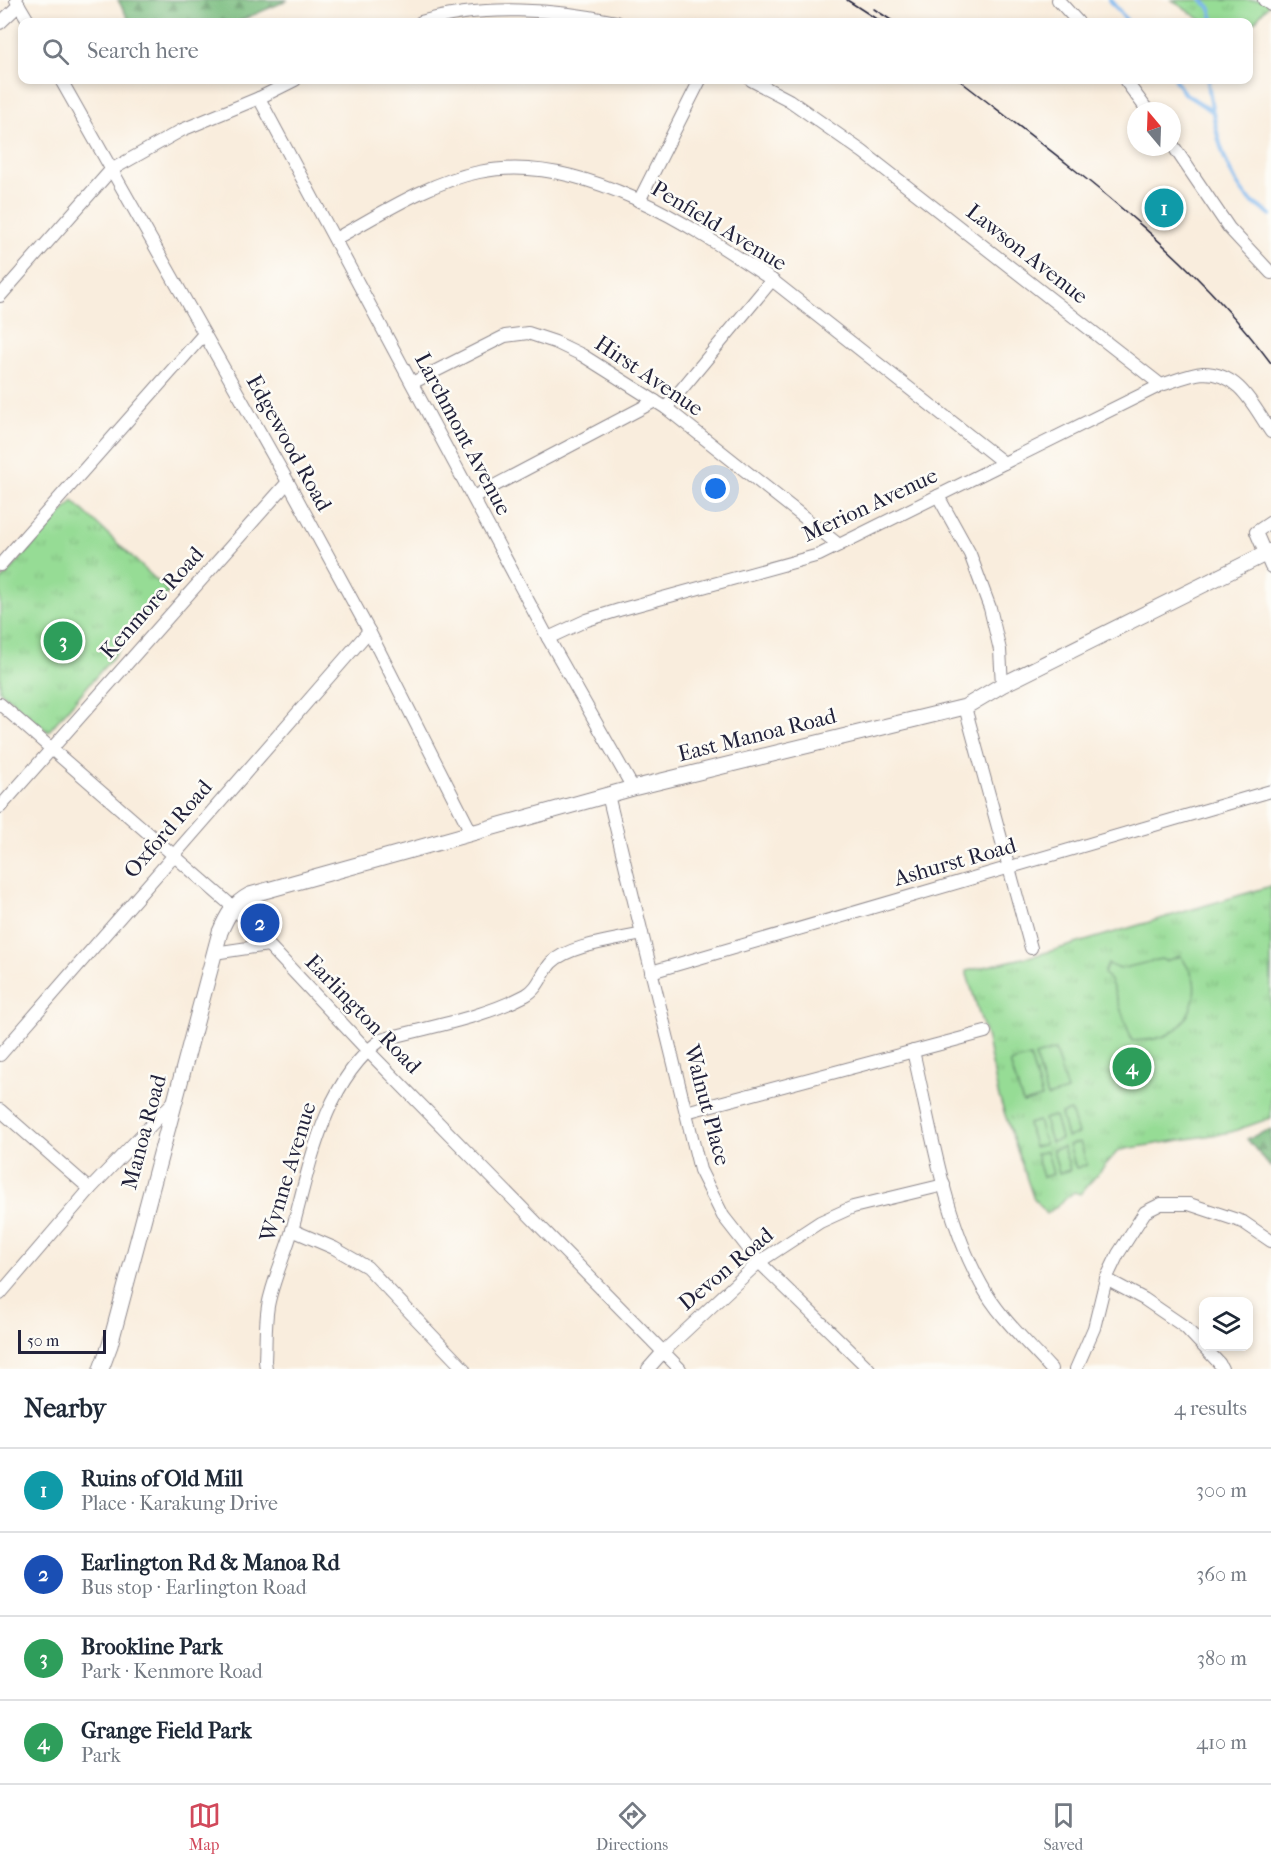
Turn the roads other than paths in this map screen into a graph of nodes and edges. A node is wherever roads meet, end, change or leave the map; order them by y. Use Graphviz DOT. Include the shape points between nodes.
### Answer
graph roads {
  1 [pos="1058,0"];
  2 [pos="1264,0"];
  3 [pos="17,2"];
  4 [pos="1271,5"];
  5 [pos="27,18"];
  6 [pos="444,18"];
  7 [pos="599,18"];
  8 [pos="1074,18"];
  9 [pos="0,23"];
  10 [pos="63,84"];
  11 [pos="287,84"];
  12 [pos="698,84"];
  13 [pos="759,84"];
  14 [pos="1128,84"];
  15 [pos="259,98"];
  16 [pos="1141,102"];
  17 [pos="1180,156"];
  18 [pos="111,170"];
  19 [pos="639,201"];
  20 [pos="335,239"];
  21 [pos="1271,273"];
  22 [pos="772,280"];
  23 [pos="0,296"];
  24 [pos="204,334"];
  25 [pos="412,383"];
  26 [pos="1161,385"];
  27 [pos="655,401"];
  28 [pos="666,408"];
  29 [pos="1271,432"];
  30 [pos="1004,463"];
  31 [pos="288,482"];
  32 [pos="938,496"];
  33 [pos="473,497"];
  34 [pos="1271,522"];
  35 [pos="839,546"];
  36 [pos="1269,557"];
  37 [pos="0,565"];
  38 [pos="369,631"];
  39 [pos="548,638"];
  40 [pos="1002,685"];
  41 [pos="0,704"];
  42 [pos="965,707"];
  43 [pos="51,748"];
  44 [pos="633,788"];
  45 [pos="1271,791"];
  46 [pos="608,795"];
  47 [pos="0,807"];
  48 [pos="471,832"];
  49 [pos="174,855"];
  50 [pos="1009,869"];
  51 [pos="233,907"];
  52 [pos="642,934"];
  53 [pos="268,945"];
  54 [pos="1031,948"];
  55 [pos="214,953"];
  56 [pos="651,972"];
  57 [pos="986,1032"];
  58 [pos="367,1050"];
  59 [pos="913,1051"];
  60 [pos="0,1055"];
  61 [pos="176,1098"];
  62 [pos="0,1110"];
  63 [pos="686,1112"];
  64 [pos="944,1185"];
  65 [pos="90,1189"];
  66 [pos="292,1230"];
  67 [pos="1271,1241"];
  68 [pos="759,1262"];
  69 [pos="1106,1279"];
  70 [pos="0,1294"];
  71 [pos="663,1352"];
  72 [pos="101,1369"];
  73 [pos="266,1369"];
  74 [pos="464,1369"];
  75 [pos="648,1369"];
  76 [pos="680,1369"];
  77 [pos="869,1369"];
  78 [pos="1051,1369"];
  79 [pos="1076,1369"];
  80 [pos="1222,1369"];
  1 -- 8 [label="street"];
  2 -- 4 [label="street"];
  3 -- 5 [label="street"];
  3 -- 9 [label="street"];
  6 -- 7 [label="street" via="514,10"];
  10 -- 18 [label="street, Edgewood Road"];
  11 -- 15 [label="street"];
  12 -- 19 [label="street"];
  13 -- 26 [label="street, Lawson Avenue" via="863,152"];
  14 -- 16 [label="street"];
  15 -- 18 [label="street" via="182,130"];
  15 -- 20 [label="street, Larchmont Avenue"];
  17 -- 21 [label="street" via="1229,228"];
  18 -- 23 [label="street"];
  18 -- 24 [label="street, Edgewood Road"];
  19 -- 20 [label="street, Penfield Avenue" via="579,178 546,171 480,171 411,198"];
  19 -- 22 [label="street, Penfield Avenue" via="704,236"];
  20 -- 25 [label="street, Larchmont Avenue"];
  22 -- 28 [label="street"];
  22 -- 30 [label="street, Penfield Avenue"];
  24 -- 31 [label="street, Edgewood Road"];
  24 -- 37 [label="street"];
  25 -- 27 [label="street, Hirst Avenue" via="505,336 528,333 582,355"];
  25 -- 33 [label="street, Larchmont Avenue"];
  26 -- 29 [label="street" via="1201,373 1223,376 1240,386"];
  26 -- 30 [label="street, Merion Avenue"];
  27 -- 28 [label="street, Hirst Avenue"];
  27 -- 33 [label="street"];
  28 -- 35 [label="street, Hirst Avenue"];
  30 -- 32 [label="street, Merion Avenue"];
  31 -- 38 [label="street, Edgewood Road"];
  31 -- 43 [label="street, Kenmore Road"];
  32 -- 35 [label="street, Merion Avenue"];
  32 -- 40 [label="street" via="970,554 990,608 1000,650"];
  33 -- 39 [label="street, Larchmont Avenue"];
  34 -- 36 [label="street" via="1256,532"];
  35 -- 39 [label="street, Merion Avenue" via="819,555 587,620"];
  36 -- 40 [label="main road, East Manoa Road"];
  38 -- 48 [label="street, Edgewood Road"];
  38 -- 49 [label="street, Oxford Road"];
  39 -- 44 [label="street, Larchmont Avenue"];
  40 -- 42 [label="main road, East Manoa Road"];
  41 -- 43 [label="street, Earlington Road"];
  42 -- 44 [label="main road, East Manoa Road"];
  42 -- 50 [label="street"];
  43 -- 47 [label="street, Kenmore Road"];
  43 -- 49 [label="street, Earlington Road"];
  44 -- 46 [label="main road, East Manoa Road"];
  45 -- 50 [label="street, Ashurst Road"];
  46 -- 48 [label="main road, East Manoa Road"];
  46 -- 52 [label="street, Walnut Place"];
  48 -- 51 [label="main road, East Manoa Road" via="250,895"];
  49 -- 51 [label="street, Earlington Road"];
  49 -- 60 [label="street, Oxford Road"];
  50 -- 54 [label="street"];
  50 -- 56 [label="street, Ashurst Road"];
  51 -- 53 [label="street, Earlington Road"];
  51 -- 55 [label="main road, Manoa Road"];
  52 -- 56 [label="street, Walnut Place"];
  52 -- 58 [label="street, Wynne Avenue" via="569,951 551,963 529,994 501,1007 381,1040"];
  53 -- 55 [label="street"];
  53 -- 58 [label="street, Earlington Road"];
  55 -- 61 [label="main road, Manoa Road"];
  56 -- 63 [label="street, Walnut Place"];
  57 -- 59 [label="street"];
  58 -- 66 [label="street, Wynne Avenue" via="332,1099"];
  58 -- 71 [label="street, Earlington Road"];
  59 -- 63 [label="street"];
  59 -- 64 [label="street"];
  61 -- 65 [label="street"];
  61 -- 72 [label="main road, Manoa Road"];
  62 -- 65 [label="street"];
  63 -- 68 [label="street, Walnut Place" via="700,1170 723,1216"];
  64 -- 68 [label="street, Devon Road" via="853,1207 820,1222"];
  64 -- 78 [label="street" via="962,1246 981,1286"];
  65 -- 70 [label="street"];
  66 -- 73 [label="street, Wynne Avenue" via="268,1306"];
  66 -- 74 [label="street" via="367,1267"];
  67 -- 69 [label="street" via="1243,1222 1189,1204 1161,1204 1145,1212"];
  68 -- 71 [label="street, Devon Road"];
  68 -- 77 [label="street, Walnut Place"];
  69 -- 79 [label="street" via="1094,1328"];
  69 -- 80 [label="street" via="1185,1327"];
  71 -- 75 [label="street, Devon Road"];
  71 -- 76 [label="street, Earlington Road"];
}
